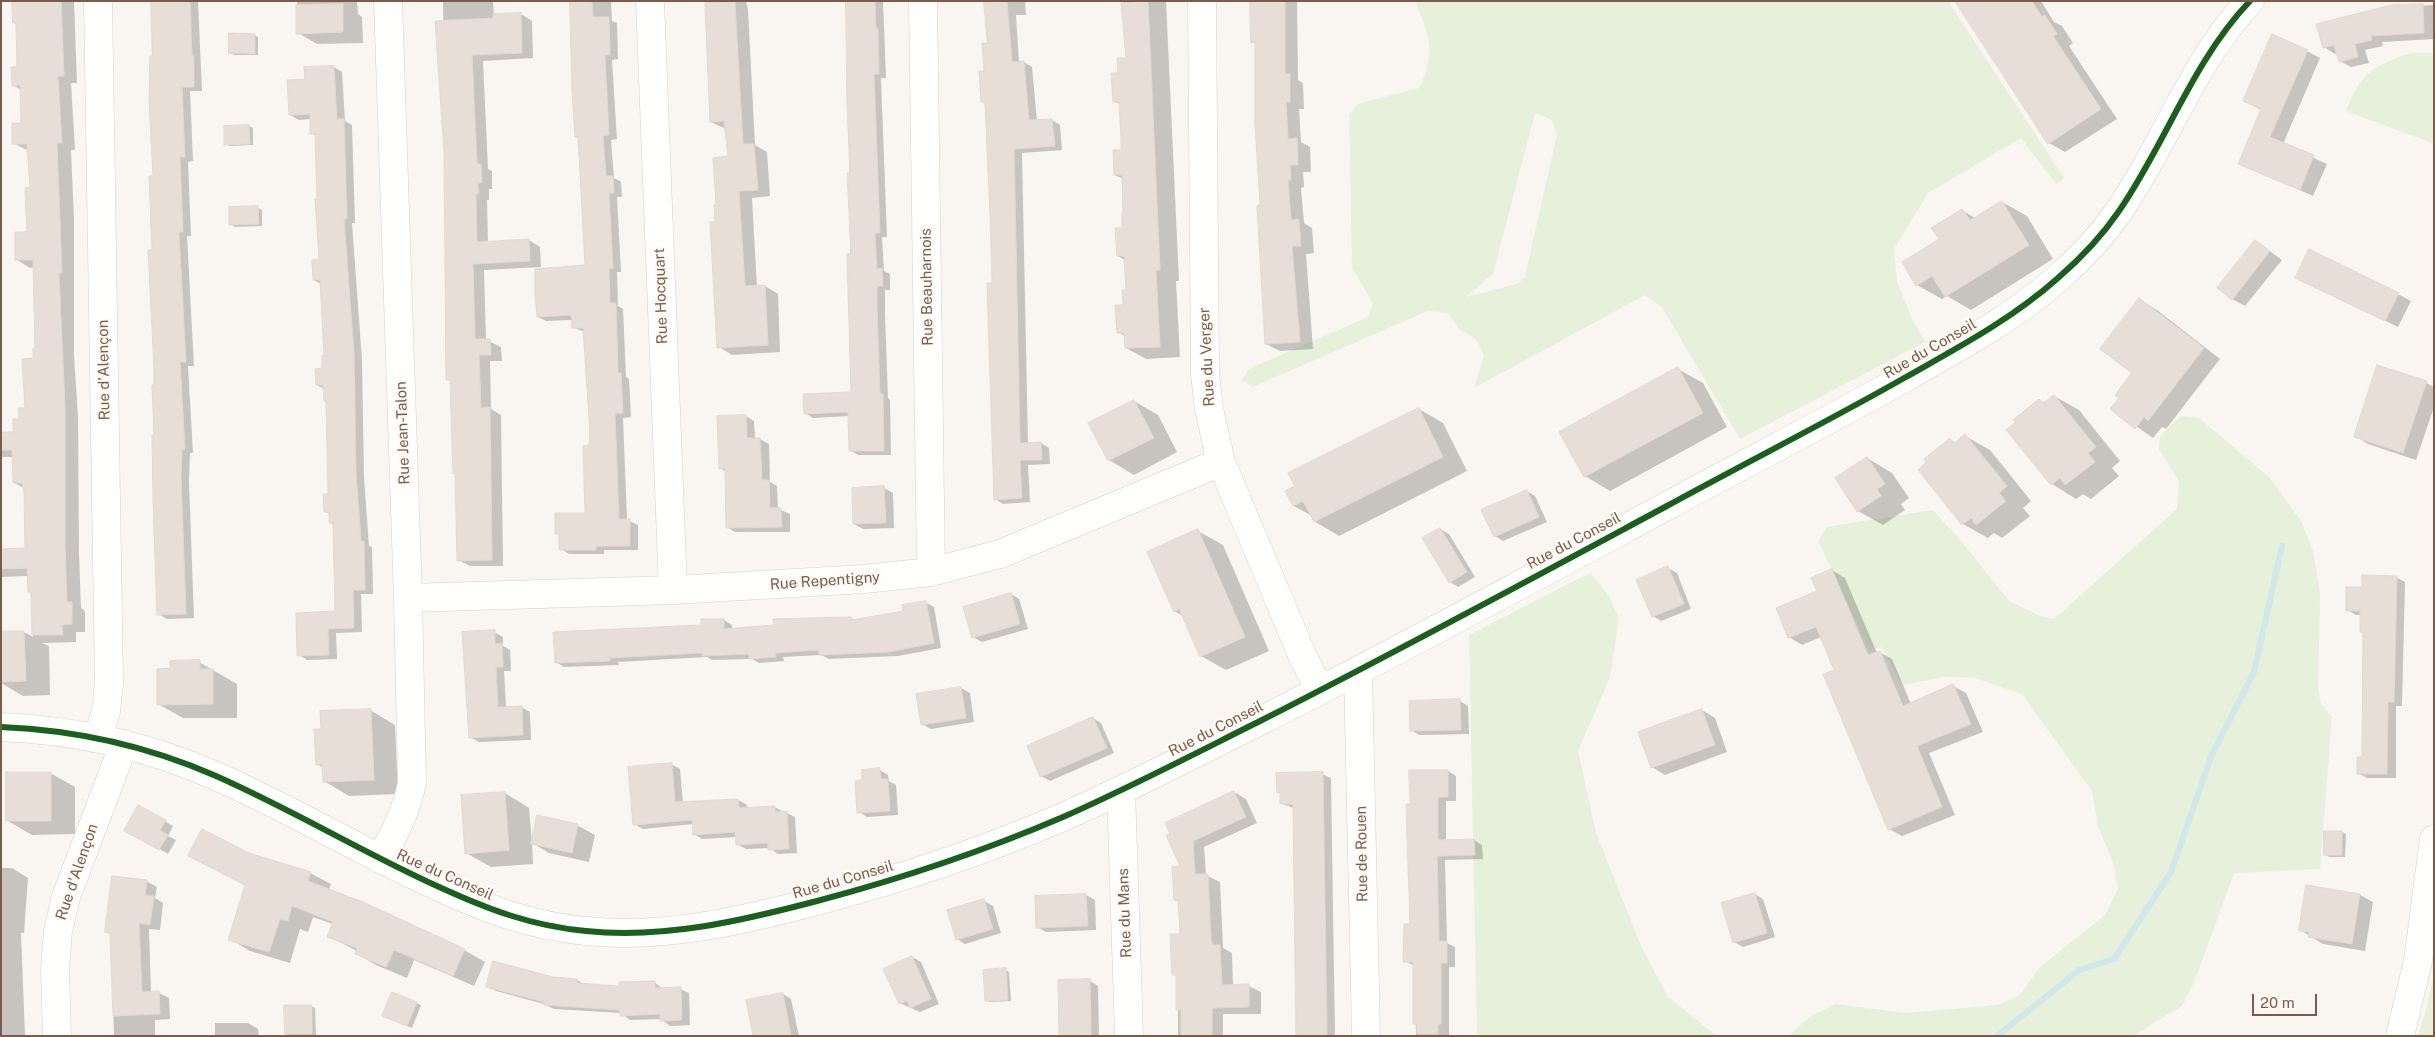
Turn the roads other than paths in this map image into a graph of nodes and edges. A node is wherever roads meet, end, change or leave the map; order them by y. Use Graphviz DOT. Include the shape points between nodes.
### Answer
graph roads {
  1 [pos="98,1"];
  2 [pos="388,1"];
  3 [pos="650,1"];
  4 [pos="923,1"];
  5 [pos="1202,1"];
  6 [pos="2250,1"];
  7 [pos="1221,462"];
  8 [pos="931,572"];
  9 [pos="672,590"];
  10 [pos="408,598"];
  11 [pos="1358,671"];
  12 [pos="1320,690"];
  13 [pos="1,727"];
  14 [pos="111,741"];
  15 [pos="1121,790"];
  16 [pos="2434,840"];
  17 [pos="380,859"];
  18 [pos="57,1036"];
  19 [pos="1129,1036"];
  20 [pos="1366,1036"];
  21 [pos="2400,1036"];
  1 -- 14 [label="street, Rue d'Alençon" via="109,683 106,711"];
  2 -- 10 [label="street, Rue Jean-Talon"];
  3 -- 9 [label="street, Rue Hocquart"];
  4 -- 8 [label="street, Rue Beauharnois"];
  5 -- 7 [label="street, Rue du Verger" via="1205,374"];
  6 -- 11 [label="street, Rue du Conseil" via="2210,52 2120,210 2094,244 2021,309 1982,335 1885,389"];
  7 -- 8 [label="street, Rue Repentigny" via="1000,554"];
  7 -- 12 [label="street, Rue du Verger"];
  8 -- 9 [label="street, Rue Repentigny" via="855,580"];
  9 -- 10 [label="street, Rue Repentigny"];
  10 -- 17 [label="street, Rue Jean-Talon" via="412,783 399,827"];
  11 -- 12 [label="street, Rue du Conseil"];
  11 -- 20 [label="street, Rue de Rouen"];
  12 -- 15 [label="street, Rue du Conseil"];
  13 -- 14 [label="street, Rue du Conseil" via="39,729"];
  14 -- 17 [label="street, Rue du Conseil" via="212,774"];
  14 -- 18 [label="street, Rue d'Alençon" via="58,931 55,969"];
  15 -- 17 [label="street, Rue du Conseil" via="1011,838 899,877 766,915 673,931 594,932 521,920 482,906"];
  15 -- 19 [label="street, Rue du Mans"];
  16 -- 21 [label="street" via="2418,961"];
}
